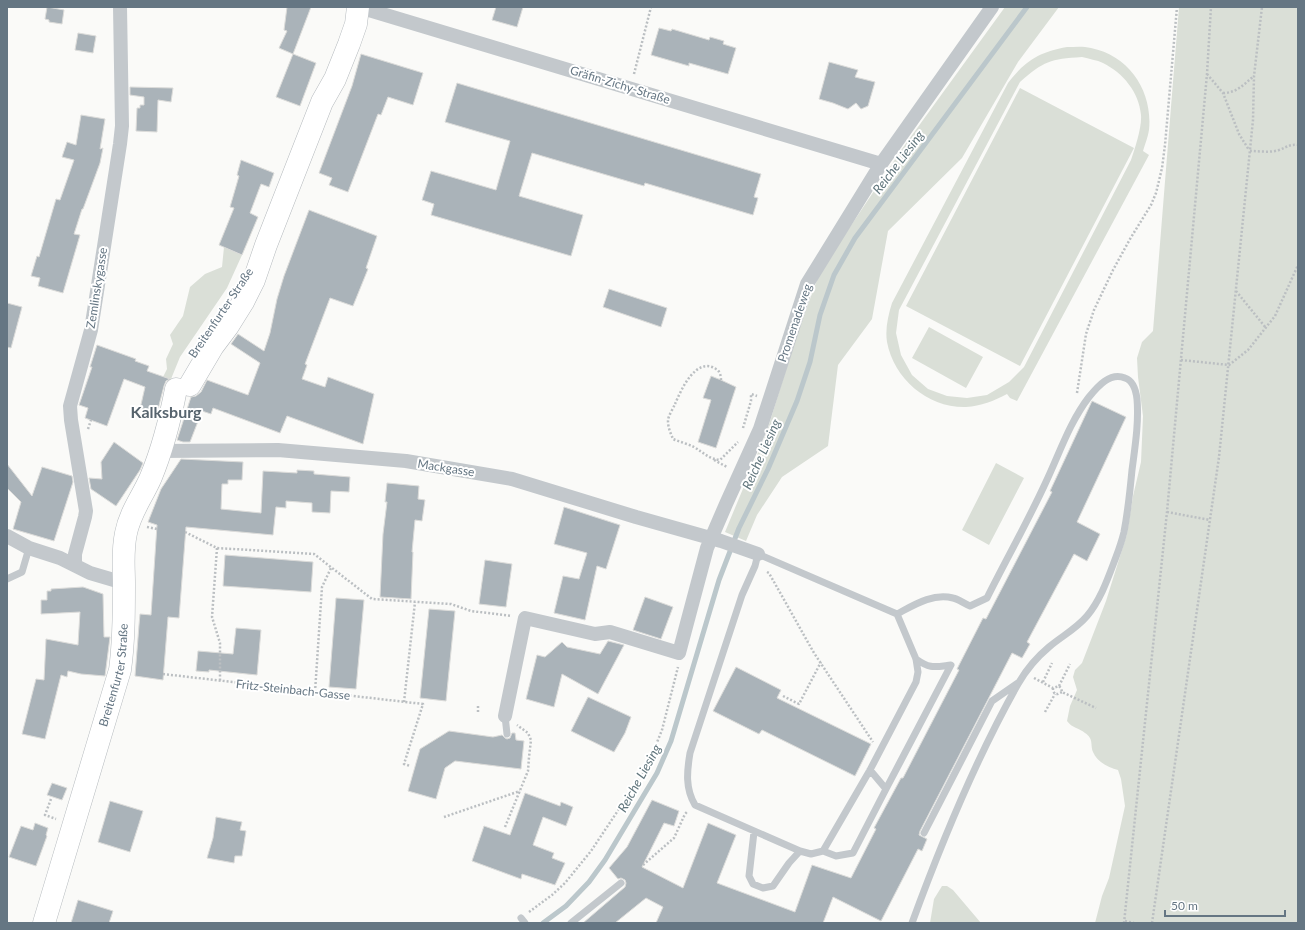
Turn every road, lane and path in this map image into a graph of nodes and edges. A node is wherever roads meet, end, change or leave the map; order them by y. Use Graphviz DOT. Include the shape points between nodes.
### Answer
graph roads {
  1 [pos="120,7"];
  2 [pos="359,7"];
  3 [pos="651,7"];
  4 [pos="992,7"];
  5 [pos="1177,7"];
  6 [pos="1211,7"];
  7 [pos="1262,7"];
  8 [pos="1207,74"];
  9 [pos="1254,76"];
  10 [pos="629,88"];
  11 [pos="1223,92"];
  12 [pos="1298,145"];
  13 [pos="1250,151"];
  14 [pos="881,164"];
  15 [pos="1298,265"];
  16 [pos="1236,290"];
  17 [pos="1266,328"];
  18 [pos="1181,360"];
  19 [pos="1229,365"];
  20 [pos="721,380"];
  21 [pos="769,400"];
  22 [pos="1074,422"];
  23 [pos="741,433"];
  24 [pos="739,437"];
  25 [pos="161,451"];
  26 [pos="1167,512"];
  27 [pos="1210,520"];
  28 [pos="146,521"];
  29 [pos="157,529"];
  30 [pos="185,532"];
  31 [pos="7,536"];
  32 [pos="716,540"];
  33 [pos="29,548"];
  34 [pos="217,548"];
  35 [pos="757,560"];
  36 [pos="75,565"];
  37 [pos="331,568"];
  38 [pos="7,579"];
  39 [pos="124,583"];
  40 [pos="415,602"];
  41 [pos="897,614"];
  42 [pos="525,618"];
  43 [pos="679,653"];
  44 [pos="916,659"];
  45 [pos="821,662"];
  46 [pos="1052,663"];
  47 [pos="1070,664"];
  48 [pos="163,674"];
  49 [pos="1034,678"];
  50 [pos="220,682"];
  51 [pos="1020,682"];
  52 [pos="1043,682"];
  53 [pos="1059,686"];
  54 [pos="1054,688"];
  55 [pos="315,692"];
  56 [pos="1062,692"];
  57 [pos="1055,694"];
  58 [pos="783,696"];
  59 [pos="404,702"];
  60 [pos="478,706"];
  61 [pos="1096,708"];
  62 [pos="478,712"];
  63 [pos="1045,712"];
  64 [pos="505,716"];
  65 [pos="507,734"];
  66 [pos="874,744"];
  67 [pos="410,766"];
  68 [pos="870,770"];
  69 [pos="886,789"];
  70 [pos="520,791"];
  71 [pos="50,799"];
  72 [pos="695,805"];
  73 [pos="444,817"];
  74 [pos="54,818"];
  75 [pos="505,827"];
  76 [pos="754,832"];
  77 [pos="924,833"];
  78 [pos="800,851"];
  79 [pos="823,851"];
  80 [pos="643,865"];
  81 [pos="621,883"];
  82 [pos="523,920"];
  83 [pos="1125,922"];
  84 [pos="44,923"];
  85 [pos="571,923"];
  86 [pos="912,923"];
  87 [pos="1134,923"];
  88 [pos="1152,923"];
  1 -- 36 [label="street, Zemlinskygasse" via="122,126 96,300 88,342 70,406 86,510 75,554"];
  2 -- 10 [label="street, Gräfin-Zichy-Straße"];
  2 -- 25 [label="main road, Breitenfurter Straße" via="344,58 322,102 266,245 202,337"];
  3 -- 10 [label="path"];
  4 -- 14 [label="street, Promenadeweg"];
  5 -- 22 [label="path" via="1166,145 1156,193 1113,270 1089,321"];
  6 -- 8 [label="path"];
  7 -- 9 [label="path"];
  8 -- 11 [label="path"];
  8 -- 18 [label="path"];
  9 -- 11 [label="path" via="1237,90"];
  9 -- 13 [label="path"];
  10 -- 14 [label="street, Gräfin-Zichy-Straße"];
  11 -- 13 [label="path" via="1239,134"];
  12 -- 13 [label="path" via="1265,152"];
  13 -- 16 [label="path"];
  14 -- 21 [label="street, Promenadeweg" via="807,284"];
  15 -- 17 [label="path" via="1275,316"];
  16 -- 17 [label="path"];
  16 -- 19 [label="path"];
  17 -- 19 [label="path" via="1248,350"];
  18 -- 19 [label="path"];
  18 -- 26 [label="path"];
  19 -- 27 [label="path"];
  20 -- 24 [label="path" via="720,372 707,366 700,367 688,378 668,420 670,432 673,439 692,446 714,460 720,460 738,442"];
  21 -- 23 [label="path" via="751,394"];
  21 -- 32 [label="street, Promenadeweg"];
  22 -- 41 [label="lane" via="987,598 970,606 953,598 933,598"];
  22 -- 51 [label="lane" via="1103,382 1118,376 1129,379 1134,384 1137,401 1134,453 1124,534 1098,602 1074,629 1036,658"];
  25 -- 32 [label="street, Mackgasse" via="278,450 406,461 512,479"];
  25 -- 39 [label="main road, Breitenfurter Straße" via="129,522 122,556"];
  26 -- 27 [label="path"];
  26 -- 83 [label="path"];
  27 -- 88 [label="path"];
  28 -- 29 [label="path" via="145,527"];
  30 -- 34 [label="path"];
  31 -- 33 [label="street"];
  32 -- 35 [label="street, Mackgasse" via="743,550"];
  32 -- 43 [label="street, Promenadeweg"];
  33 -- 36 [label="street"];
  33 -- 38 [label="lane" via="22,572"];
  34 -- 37 [label="path" via="314,554"];
  34 -- 50 [label="path" via="212,617 220,643"];
  35 -- 41 [label="lane"];
  35 -- 45 [label="path" via="769,573"];
  35 -- 72 [label="lane" via="742,595 690,752 688,785 690,797"];
  36 -- 39 [label="street" via="90,573"];
  37 -- 40 [label="path" via="372,599"];
  37 -- 55 [label="path" via="322,587"];
  39 -- 84 [label="main road, Breitenfurter Straße" via="123,645 117,684"];
  40 -- 42 [label="path" via="451,604 471,611"];
  40 -- 59 [label="path"];
  41 -- 44 [label="lane"];
  42 -- 43 [label="street" via="595,634 610,632"];
  42 -- 64 [label="street"];
  43 -- 82 [label="path" via="677,672 662,730 646,766 591,851 565,883"];
  44 -- 68 [label="lane" via="916,682"];
  44 -- 69 [label="lane" via="926,666 951,665"];
  45 -- 58 [label="path" via="798,704"];
  45 -- 66 [label="path"];
  46 -- 52 [label="path"];
  47 -- 53 [label="path"];
  48 -- 50 [label="path, Fritz-Steinbach-Gasse"];
  49 -- 52 [label="path"];
  50 -- 55 [label="path, Fritz-Steinbach-Gasse"];
  51 -- 77 [label="lane" via="992,701"];
  51 -- 86 [label="lane" via="977,763 941,845"];
  52 -- 54 [label="path"];
  53 -- 54 [label="path"];
  53 -- 56 [label="path"];
  54 -- 57 [label="path"];
  55 -- 59 [label="path, Fritz-Steinbach-Gasse"];
  56 -- 57 [label="path"];
  56 -- 61 [label="path"];
  57 -- 63 [label="path"];
  59 -- 67 [label="path, Fritz-Steinbach-Gasse" via="423,704 404,764"];
  60 -- 62 [label="path"];
  64 -- 65 [label="lane"];
  64 -- 70 [label="path" via="528,733 531,740 528,771"];
  68 -- 69 [label="lane"];
  68 -- 79 [label="lane"];
  69 -- 79 [label="lane" via="853,853 836,856"];
  70 -- 73 [label="path"];
  70 -- 75 [label="path"];
  71 -- 74 [label="path" via="45,815"];
  72 -- 76 [label="lane"];
  72 -- 80 [label="path" via="685,814 674,838"];
  76 -- 78 [label="lane"];
  76 -- 78 [label="lane" via="749,876 753,884 763,888 773,886"];
  78 -- 79 [label="lane" via="811,854"];
  81 -- 85 [label="lane"];
  83 -- 87 [label="path"];
}
